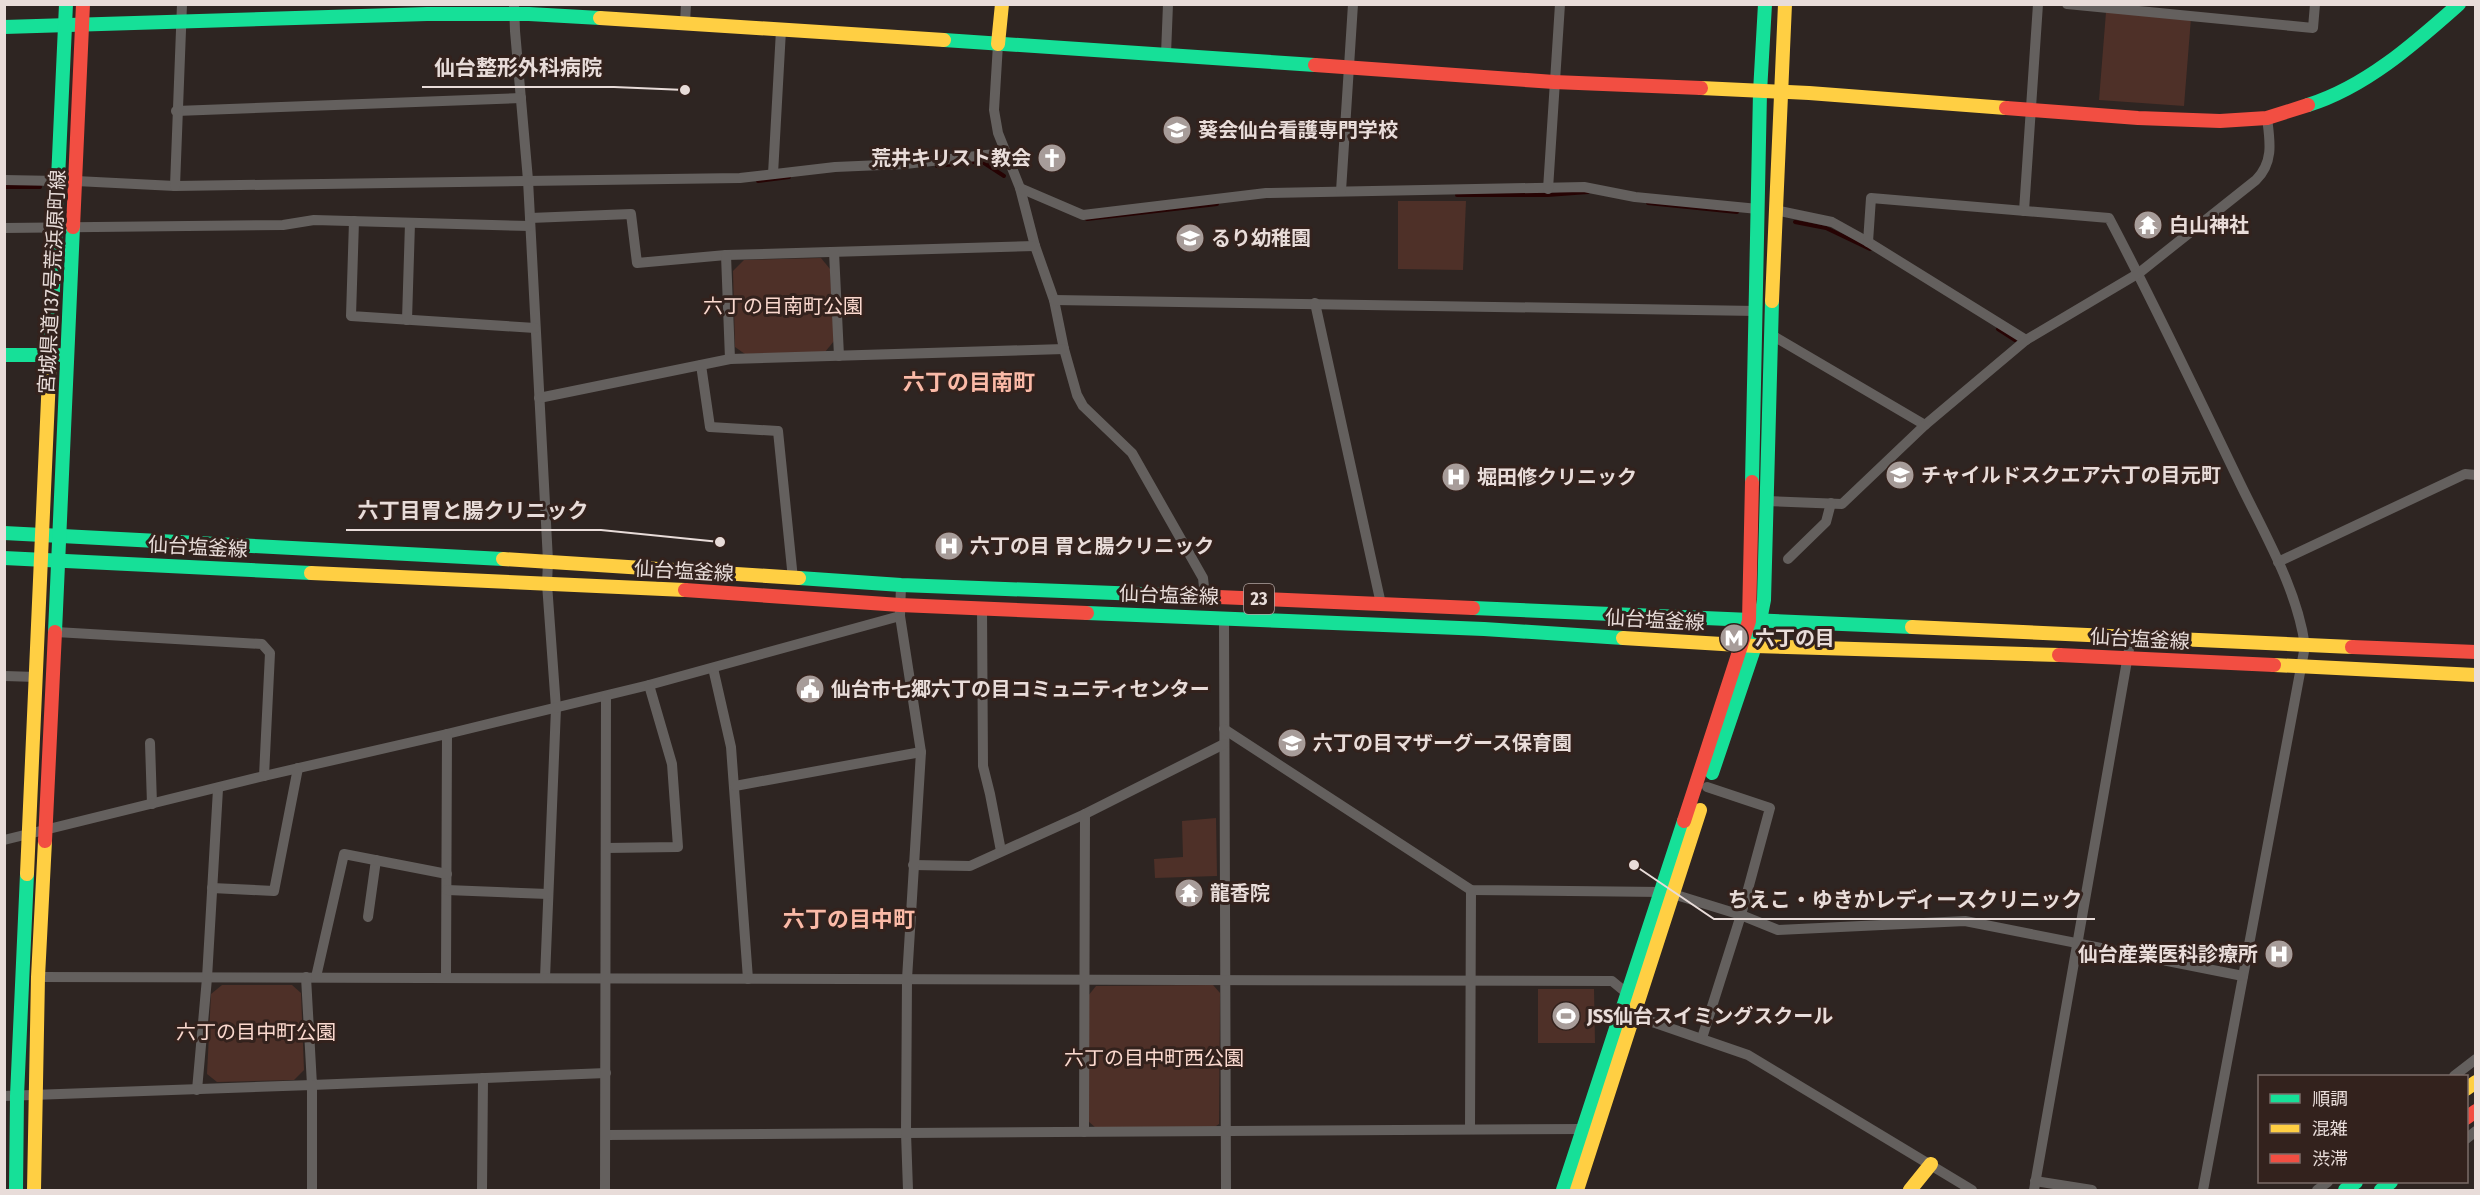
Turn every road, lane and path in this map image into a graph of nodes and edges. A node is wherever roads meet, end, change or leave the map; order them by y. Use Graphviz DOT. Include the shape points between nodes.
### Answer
graph roads {
  1 [pos="66,4"];
  2 [pos="83,4"];
  3 [pos="182,4"];
  4 [pos="686,4"];
  5 [pos="1002,4"];
  6 [pos="1168,4"];
  7 [pos="1353,4"];
  8 [pos="1560,4"];
  9 [pos="1765,4"];
  10 [pos="1785,4"];
  11 [pos="2038,4"];
  12 [pos="2067,4"];
  13 [pos="2315,4"];
  14 [pos="2459,4"];
  15 [pos="427,9"];
  16 [pos="514,9"];
  17 [pos="2168,10"];
  18 [pos="181,21"];
  19 [pos="685,23"];
  20 [pos="82,24"];
  21 [pos="65,25"];
  22 [pos="4,27"];
  23 [pos="781,30"];
  24 [pos="998,44"];
  25 [pos="1166,54"];
  26 [pos="1348,68"];
  27 [pos="1554,82"];
  28 [pos="1760,92"];
  29 [pos="1781,92"];
  30 [pos="521,98"];
  31 [pos="2030,109"];
  32 [pos="176,111"];
  33 [pos="2267,118"];
  34 [pos="1004,153"];
  35 [pos="772,174"];
  36 [pos="4,180"];
  37 [pos="528,180"];
  38 [pos="58,181"];
  39 [pos="76,181"];
  40 [pos="175,186"];
  41 [pos="1020,188"];
  42 [pos="1548,189"];
  43 [pos="1341,191"];
  44 [pos="1758,209"];
  45 [pos="1775,210"];
  46 [pos="2024,211"];
  47 [pos="354,221"];
  48 [pos="530,222"];
  49 [pos="410,223"];
  50 [pos="56,226"];
  51 [pos="74,226"];
  52 [pos="4,228"];
  53 [pos="1868,242"];
  54 [pos="1035,246"];
  55 [pos="834,252"];
  56 [pos="726,255"];
  57 [pos="2139,273"];
  58 [pos="1054,300"];
  59 [pos="1315,303"];
  60 [pos="1757,311"];
  61 [pos="407,320"];
  62 [pos="535,328"];
  63 [pos="1770,334"];
  64 [pos="2026,340"];
  65 [pos="1064,349"];
  66 [pos="4,355"];
  67 [pos="51,355"];
  68 [pos="68,356"];
  69 [pos="838,356"];
  70 [pos="730,359"];
  71 [pos="701,364"];
  72 [pos="539,398"];
  73 [pos="1925,425"];
  74 [pos="2475,475"];
  75 [pos="1766,501"];
  76 [pos="1831,503"];
  77 [pos="4,533"];
  78 [pos="43,535"];
  79 [pos="60,535"];
  80 [pos="4,558"];
  81 [pos="1788,559"];
  82 [pos="42,560"];
  83 [pos="59,561"];
  84 [pos="548,561"];
  85 [pos="2278,562"];
  86 [pos="793,579"];
  87 [pos="547,584"];
  88 [pos="901,585"];
  89 [pos="1205,596"];
  90 [pos="1381,604"];
  91 [pos="982,608"];
  92 [pos="900,610"];
  93 [pos="1224,617"];
  94 [pos="1755,621"];
  95 [pos="56,632"];
  96 [pos="2131,638"];
  97 [pos="1749,645"];
  98 [pos="2305,646"];
  99 [pos="2475,652"];
  100 [pos="2127,658"];
  101 [pos="2300,665"];
  102 [pos="713,668"];
  103 [pos="2475,675"];
  104 [pos="4,676"];
  105 [pos="37,677"];
  106 [pos="649,685"];
  107 [pos="606,696"];
  108 [pos="556,708"];
  109 [pos="1224,729"];
  110 [pos="447,734"];
  111 [pos="150,743"];
  112 [pos="1224,744"];
  113 [pos="921,752"];
  114 [pos="298,768"];
  115 [pos="264,776"];
  116 [pos="735,786"];
  117 [pos="1707,787"];
  118 [pos="218,789"];
  119 [pos="152,804"];
  120 [pos="1085,814"];
  121 [pos="45,829"];
  122 [pos="28,833"];
  123 [pos="4,840"];
  124 [pos="606,848"];
  125 [pos="1001,851"];
  126 [pos="376,860"];
  127 [pos="913,865"];
  128 [pos="447,874"];
  129 [pos="212,888"];
  130 [pos="447,890"];
  131 [pos="1471,890"];
  132 [pos="1668,893"];
  133 [pos="548,894"];
  134 [pos="1741,915"];
  135 [pos="368,917"];
  136 [pos="2077,943"];
  137 [pos="2243,976"];
  138 [pos="38,977"];
  139 [pos="446,977"];
  140 [pos="207,978"];
  141 [pos="311,978"];
  142 [pos="545,978"];
  143 [pos="606,978"];
  144 [pos="748,979"];
  145 [pos="906,979"];
  146 [pos="1085,980"];
  147 [pos="1225,980"];
  148 [pos="1470,980"];
  149 [pos="1629,995"];
  150 [pos="1635,1016"];
  151 [pos="1702,1038"];
  152 [pos="2475,1059"];
  153 [pos="606,1073"];
  154 [pos="2456,1075"];
  155 [pos="483,1078"];
  156 [pos="312,1085"];
  157 [pos="197,1090"];
  158 [pos="11,1096"];
  159 [pos="34,1096"];
  160 [pos="1470,1129"];
  161 [pos="1583,1129"];
  162 [pos="1084,1132"];
  163 [pos="1227,1132"];
  164 [pos="906,1133"];
  165 [pos="606,1135"];
  166 [pos="1932,1164"];
  167 [pos="2034,1186"];
  168 [pos="16,1191"];
  169 [pos="34,1191"];
  170 [pos="312,1191"];
  171 [pos="482,1191"];
  172 [pos="605,1191"];
  173 [pos="908,1191"];
  174 [pos="1226,1191"];
  175 [pos="1563,1191"];
  176 [pos="1577,1191"];
  177 [pos="1910,1191"];
  178 [pos="1972,1191"];
  179 [pos="2092,1191"];
  180 [pos="2203,1191"];
  1 -- 21 [label="main road, 宮城県道137号荒浜原町線"];
  2 -- 20 [label="main road, 宮城県道137号荒浜原町線"];
  3 -- 18 [label="street"];
  4 -- 19 [label="street"];
  5 -- 24 [label="main road"];
  6 -- 25 [label="street"];
  7 -- 26 [label="street"];
  8 -- 27 [label="street"];
  9 -- 28 [label="main road"];
  10 -- 29 [label="main road"];
  11 -- 31 [label="street"];
  12 -- 17 [label="street"];
  13 -- 17 [label="street" via="2313,28"];
  14 -- 33 [label="main road" via="2400,53 2348,88"];
  15 -- 16 [label="main road"];
  15 -- 18 [label="main road"];
  16 -- 19 [label="main road"];
  16 -- 30 [label="street"];
  18 -- 20 [label="main road"];
  18 -- 32 [label="street"];
  19 -- 23 [label="main road"];
  20 -- 21 [label="main road"];
  20 -- 39 [label="main road, 宮城県道137号荒浜原町線"];
  21 -- 22 [label="main road"];
  21 -- 38 [label="main road, 宮城県道137号荒浜原町線"];
  23 -- 24 [label="main road"];
  23 -- 35 [label="street"];
  24 -- 25 [label="main road"];
  24 -- 34 [label="street" via="994,110"];
  25 -- 26 [label="main road"];
  26 -- 27 [label="main road"];
  26 -- 43 [label="street"];
  27 -- 28 [label="main road"];
  27 -- 42 [label="street"];
  28 -- 29 [label="main road"];
  28 -- 44 [label="main road"];
  29 -- 31 [label="main road"];
  29 -- 45 [label="main road"];
  30 -- 32 [label="street"];
  30 -- 37 [label="street"];
  31 -- 33 [label="main road" via="2220,121"];
  31 -- 46 [label="street"];
  32 -- 40 [label="street"];
  33 -- 57 [label="street" via="2270,159 2266,171"];
  34 -- 35 [label="street"];
  34 -- 41 [label="street"];
  35 -- 37 [label="street" via="740,178"];
  36 -- 38 [label="street"];
  37 -- 40 [label="street"];
  37 -- 48 [label="street"];
  38 -- 50 [label="main road, 宮城県道137号荒浜原町線"];
  39 -- 40 [label="street"];
  39 -- 51 [label="main road, 宮城県道137号荒浜原町線"];
  41 -- 43 [label="street" via="1083,215 1266,192"];
  41 -- 54 [label="street"];
  42 -- 43 [label="street"];
  42 -- 44 [label="street" via="1584,187 1635,197"];
  44 -- 60 [label="main road"];
  45 -- 53 [label="street" via="1832,222"];
  45 -- 63 [label="main road"];
  46 -- 53 [label="street" via="1871,198"];
  46 -- 57 [label="street" via="2109,218"];
  47 -- 49 [label="street"];
  47 -- 51 [label="street"];
  47 -- 61 [label="street" via="351,316"];
  48 -- 49 [label="street"];
  48 -- 56 [label="street" via="631,214 637,263"];
  48 -- 62 [label="street"];
  49 -- 61 [label="street"];
  50 -- 51 [label="street"];
  50 -- 52 [label="street"];
  50 -- 67 [label="main road, 宮城県道137号荒浜原町線"];
  51 -- 68 [label="main road, 宮城県道137号荒浜原町線"];
  53 -- 64 [label="street"];
  54 -- 55 [label="street"];
  54 -- 58 [label="street"];
  55 -- 56 [label="street"];
  55 -- 69 [label="street"];
  56 -- 70 [label="street"];
  57 -- 64 [label="street"];
  57 -- 85 [label="street"];
  58 -- 59 [label="street"];
  58 -- 65 [label="street"];
  59 -- 60 [label="street"];
  59 -- 90 [label="street"];
  60 -- 94 [label="main road"];
  61 -- 62 [label="street"];
  62 -- 72 [label="street"];
  63 -- 73 [label="street"];
  63 -- 75 [label="main road"];
  64 -- 73 [label="street"];
  65 -- 69 [label="street"];
  65 -- 89 [label="street" via="1083,406 1132,453 1203,578"];
  66 -- 67 [label="main road"];
  67 -- 68 [label="main road"];
  67 -- 78 [label="main road, 宮城県道137号荒浜原町線"];
  68 -- 79 [label="main road, 宮城県道137号荒浜原町線"];
  69 -- 70 [label="street"];
  70 -- 71 [label="street"];
  71 -- 72 [label="street"];
  71 -- 86 [label="street" via="710,427 778,431"];
  72 -- 84 [label="street"];
  73 -- 76 [label="street" via="1842,504"];
  74 -- 85 [label="street" via="2465,474"];
  75 -- 76 [label="street"];
  75 -- 94 [label="main road" via="1764,600"];
  76 -- 81 [label="street" via="1826,522"];
  77 -- 78 [label="main road, 仙台塩釜線 / 23"];
  78 -- 79 [label="main road, 仙台塩釜線 / 23"];
  78 -- 82 [label="main road, 宮城県道137号荒浜原町線"];
  79 -- 83 [label="main road, 宮城県道137号荒浜原町線"];
  79 -- 84 [label="main road, 仙台塩釜線 / 23"];
  80 -- 82 [label="main road, 仙台塩釜線 / 23"];
  82 -- 83 [label="main road, 仙台塩釜線 / 23"];
  82 -- 105 [label="main road, 宮城県道137号荒浜原町線"];
  83 -- 87 [label="main road, 仙台塩釜線 / 23"];
  83 -- 95 [label="main road, 宮城県道137号荒浜原町線"];
  84 -- 86 [label="main road, 仙台塩釜線 / 23"];
  84 -- 87 [label="street"];
  85 -- 98 [label="street" via="2302,622"];
  86 -- 88 [label="main road, 仙台塩釜線 / 23"];
  87 -- 92 [label="main road, 仙台塩釜線 / 23"];
  87 -- 108 [label="street"];
  88 -- 89 [label="main road, 仙台塩釜線 / 23"];
  88 -- 92 [label="street"];
  89 -- 90 [label="main road, 仙台塩釜線 / 23"];
  90 -- 94 [label="main road, 仙台塩釜線 / 23"];
  91 -- 92 [label="main road, 仙台塩釜線 / 23"];
  91 -- 93 [label="main road, 仙台塩釜線 / 23"];
  91 -- 125 [label="street" via="982,766"];
  92 -- 102 [label="street"];
  92 -- 113 [label="street"];
  93 -- 97 [label="main road, 仙台塩釜線 / 23"];
  93 -- 109 [label="street"];
  94 -- 96 [label="main road, 仙台塩釜線 / 23"];
  94 -- 97 [label="main road"];
  95 -- 115 [label="street" via="262,644 270,653"];
  95 -- 121 [label="main road, 宮城県道137号荒浜原町線"];
  96 -- 98 [label="main road, 仙台塩釜線 / 23"];
  96 -- 100 [label="street"];
  97 -- 100 [label="main road, 仙台塩釜線 / 23"];
  97 -- 117 [label="main road"];
  97 -- 132 [label="main road"];
  98 -- 99 [label="main road, 仙台塩釜線 / 23"];
  98 -- 101 [label="street"];
  100 -- 101 [label="main road, 仙台塩釜線 / 23"];
  100 -- 136 [label="street"];
  101 -- 103 [label="main road, 仙台塩釜線 / 23"];
  101 -- 137 [label="street"];
  102 -- 106 [label="street"];
  102 -- 116 [label="street" via="731,747"];
  104 -- 105 [label="street"];
  105 -- 122 [label="main road, 宮城県道137号荒浜原町線"];
  106 -- 107 [label="street"];
  106 -- 124 [label="street" via="672,764 678,847"];
  107 -- 108 [label="street"];
  107 -- 124 [label="street"];
  108 -- 110 [label="street"];
  108 -- 133 [label="street"];
  109 -- 112 [label="street"];
  109 -- 131 [label="street"];
  110 -- 114 [label="street"];
  110 -- 128 [label="street"];
  111 -- 119 [label="street"];
  112 -- 120 [label="street"];
  112 -- 147 [label="street"];
  113 -- 116 [label="street"];
  113 -- 127 [label="street"];
  114 -- 115 [label="street"];
  114 -- 129 [label="street" via="274,891"];
  115 -- 118 [label="street"];
  116 -- 144 [label="street"];
  117 -- 132 [label="main road"];
  117 -- 134 [label="street" via="1770,808"];
  118 -- 119 [label="street"];
  118 -- 129 [label="street"];
  119 -- 121 [label="street"];
  120 -- 125 [label="street"];
  120 -- 146 [label="street"];
  121 -- 122 [label="street"];
  121 -- 138 [label="main road, 宮城県道137号荒浜原町線"];
  122 -- 123 [label="street"];
  122 -- 158 [label="main road, 宮城県道137号荒浜原町線"];
  124 -- 143 [label="street"];
  125 -- 127 [label="street" via="970,866"];
  126 -- 128 [label="street"];
  126 -- 135 [label="street"];
  126 -- 141 [label="street" via="344,854"];
  127 -- 145 [label="street"];
  128 -- 130 [label="street"];
  129 -- 140 [label="street"];
  130 -- 133 [label="street"];
  130 -- 139 [label="street"];
  131 -- 132 [label="street"];
  131 -- 148 [label="street"];
  132 -- 134 [label="street"];
  132 -- 149 [label="main road"];
  132 -- 150 [label="main road"];
  133 -- 142 [label="street"];
  134 -- 136 [label="street" via="1778,930 1965,921"];
  134 -- 151 [label="street"];
  136 -- 137 [label="street"];
  136 -- 167 [label="street"];
  137 -- 180 [label="street"];
  138 -- 140 [label="street"];
  138 -- 159 [label="main road, 宮城県道137号荒浜原町線"];
  139 -- 141 [label="street"];
  139 -- 142 [label="street"];
  140 -- 141 [label="street"];
  140 -- 157 [label="street"];
  141 -- 156 [label="street"];
  142 -- 143 [label="street"];
  143 -- 144 [label="street"];
  143 -- 153 [label="street"];
  144 -- 145 [label="street"];
  145 -- 146 [label="street"];
  145 -- 164 [label="street"];
  146 -- 147 [label="street"];
  146 -- 162 [label="street"];
  147 -- 148 [label="street"];
  147 -- 163 [label="street"];
  148 -- 149 [label="street" via="1612,981"];
  148 -- 160 [label="street"];
  149 -- 150 [label="street"];
  149 -- 161 [label="main road"];
  150 -- 151 [label="street"];
  150 -- 176 [label="main road"];
  151 -- 166 [label="street" via="1748,1055"];
  152 -- 154 [label="street"];
  153 -- 155 [label="street"];
  153 -- 165 [label="street"];
  155 -- 156 [label="street"];
  155 -- 171 [label="street"];
  156 -- 157 [label="street"];
  156 -- 170 [label="street"];
  157 -- 159 [label="street"];
  158 -- 159 [label="street"];
  158 -- 168 [label="main road, 宮城県道137号荒浜原町線"];
  159 -- 169 [label="main road, 宮城県道137号荒浜原町線"];
  160 -- 161 [label="street"];
  160 -- 163 [label="street"];
  161 -- 175 [label="main road"];
  162 -- 163 [label="street"];
  162 -- 164 [label="street"];
  163 -- 174 [label="street"];
  164 -- 165 [label="street"];
  164 -- 173 [label="street"];
  165 -- 172 [label="street"];
  166 -- 177 [label="main road"];
  166 -- 178 [label="street"];
  167 -- 179 [label="street"];
}
